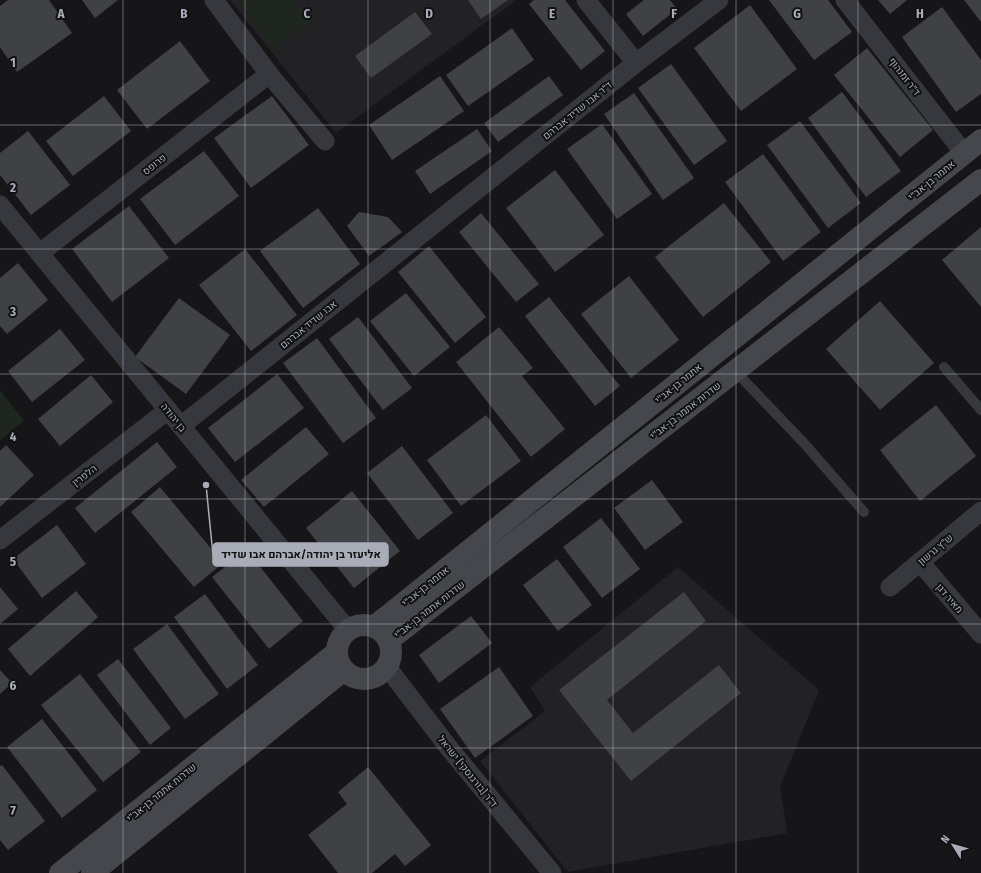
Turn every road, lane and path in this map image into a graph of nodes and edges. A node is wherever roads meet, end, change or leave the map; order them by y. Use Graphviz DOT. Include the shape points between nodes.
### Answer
graph roads {
  1 [pos="214,0"];
  2 [pos="586,0"];
  3 [pos="719,0"];
  4 [pos="845,0"];
  5 [pos="636,62"];
  6 [pos="269,74"];
  7 [pos="325,141"];
  8 [pos="973,146"];
  9 [pos="981,180"];
  10 [pos="0,205"];
  11 [pos="436,222"];
  12 [pos="40,253"];
  13 [pos="944,367"];
  14 [pos="735,371"];
  15 [pos="168,410"];
  16 [pos="981,410"];
  17 [pos="181,426"];
  18 [pos="981,511"];
  19 [pos="864,512"];
  20 [pos="0,540"];
  21 [pos="920,562"];
  22 [pos="890,587"];
  23 [pos="348,630"];
  24 [pos="382,633"];
  25 [pos="981,634"];
  26 [pos="340,661"];
  27 [pos="387,667"];
  28 [pos="60,873"];
  29 [pos="92,873"];
  30 [pos="552,873"];
  1 -- 6 [label="street"];
  2 -- 5 [label="street"];
  3 -- 5 [label="street, ד\"ר אבו שדיד אברהם"];
  4 -- 8 [label="street, ד\"ר זמנהוף"];
  5 -- 11 [label="street, ד\"ר אבו שדיד אברהם"];
  6 -- 7 [label="street"];
  6 -- 12 [label="street, פרופס"];
  8 -- 24 [label="main road, אתמר בן-אב\"י"];
  9 -- 14 [label="main road, שדרות אתמר בן-אב\"י"];
  10 -- 12 [label="street, בן יהודה"];
  11 -- 17 [label="street, אבו שדיד אברהם"];
  12 -- 15 [label="street, בן יהודה"];
  13 -- 16 [label="lane"];
  14 -- 19 [label="lane" via="803,442"];
  14 -- 24 [label="main road, שדרות אתמר בן-אב\"י"];
  15 -- 17 [label="street, בן יהודה"];
  15 -- 20 [label="street, הלפרין"];
  17 -- 23 [label="street, בן יהודה"];
  18 -- 21 [label="street, ש\"ץ גרשון"];
  21 -- 22 [label="street, ש\"ץ גרשון"];
  21 -- 25 [label="street, מאיר דגן"];
  23 -- 24 [label="main road" via="365,624"];
  23 -- 26 [label="main road" via="340,638"];
  24 -- 27 [label="main road" via="391,648 391,658"];
  26 -- 27 [label="main road" via="352,676 363,679 371,678"];
  26 -- 28 [label="main road, שדרות אתמר בן-אב\"י"];
  26 -- 29 [label="main road, שדרות אתמר בן-אב\"י"];
  27 -- 30 [label="street, ד\"ר [בורגנסקי] ישראל" via="449,748"];
}
